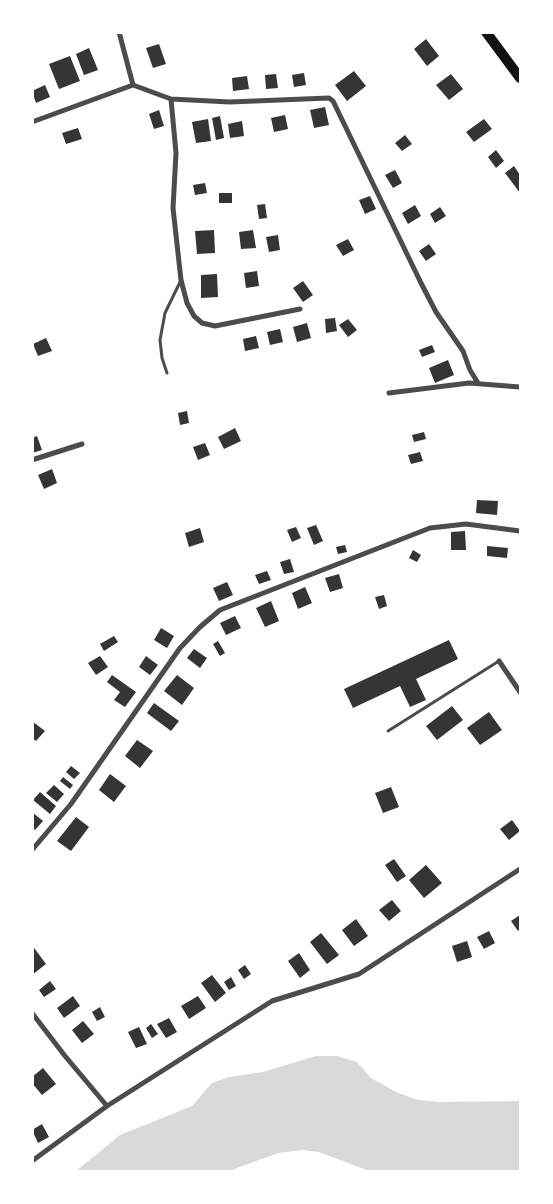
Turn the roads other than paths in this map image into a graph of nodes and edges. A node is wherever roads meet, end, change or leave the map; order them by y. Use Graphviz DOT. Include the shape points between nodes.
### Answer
graph roads {
  1 [pos="119,32"];
  2 [pos="486,32"];
  3 [pos="520,78"];
  4 [pos="133,85"];
  5 [pos="171,99"];
  6 [pos="32,122"];
  7 [pos="181,280"];
  8 [pos="300,309"];
  9 [pos="167,373"];
  10 [pos="478,383"];
  11 [pos="520,387"];
  12 [pos="390,393"];
  13 [pos="82,444"];
  14 [pos="32,460"];
  15 [pos="520,531"];
  16 [pos="499,661"];
  17 [pos="520,692"];
  18 [pos="388,731"];
  19 [pos="32,850"];
  20 [pos="520,870"];
  21 [pos="32,1013"];
  22 [pos="107,1106"];
  23 [pos="32,1161"];
  1 -- 4 [label="street"];
  2 -- 3 [label="main road"];
  4 -- 5 [label="street"];
  4 -- 6 [label="street"];
  5 -- 7 [label="street" via="176,153 173,208"];
  5 -- 10 [label="street" via="230,102 329,98 333,101 421,283 436,312 464,351"];
  7 -- 8 [label="street" via="187,303 202,323 215,326 233,324"];
  7 -- 9 [label="lane" via="164,313 160,340"];
  10 -- 11 [label="street"];
  10 -- 12 [label="street"];
  13 -- 14 [label="street"];
  15 -- 19 [label="street" via="466,524 430,528 220,610 180,648 71,804"];
  16 -- 17 [label="street"];
  16 -- 18 [label="lane"];
  20 -- 22 [label="street" via="359,974 272,1001"];
  21 -- 22 [label="street"];
  22 -- 23 [label="street"];
}
